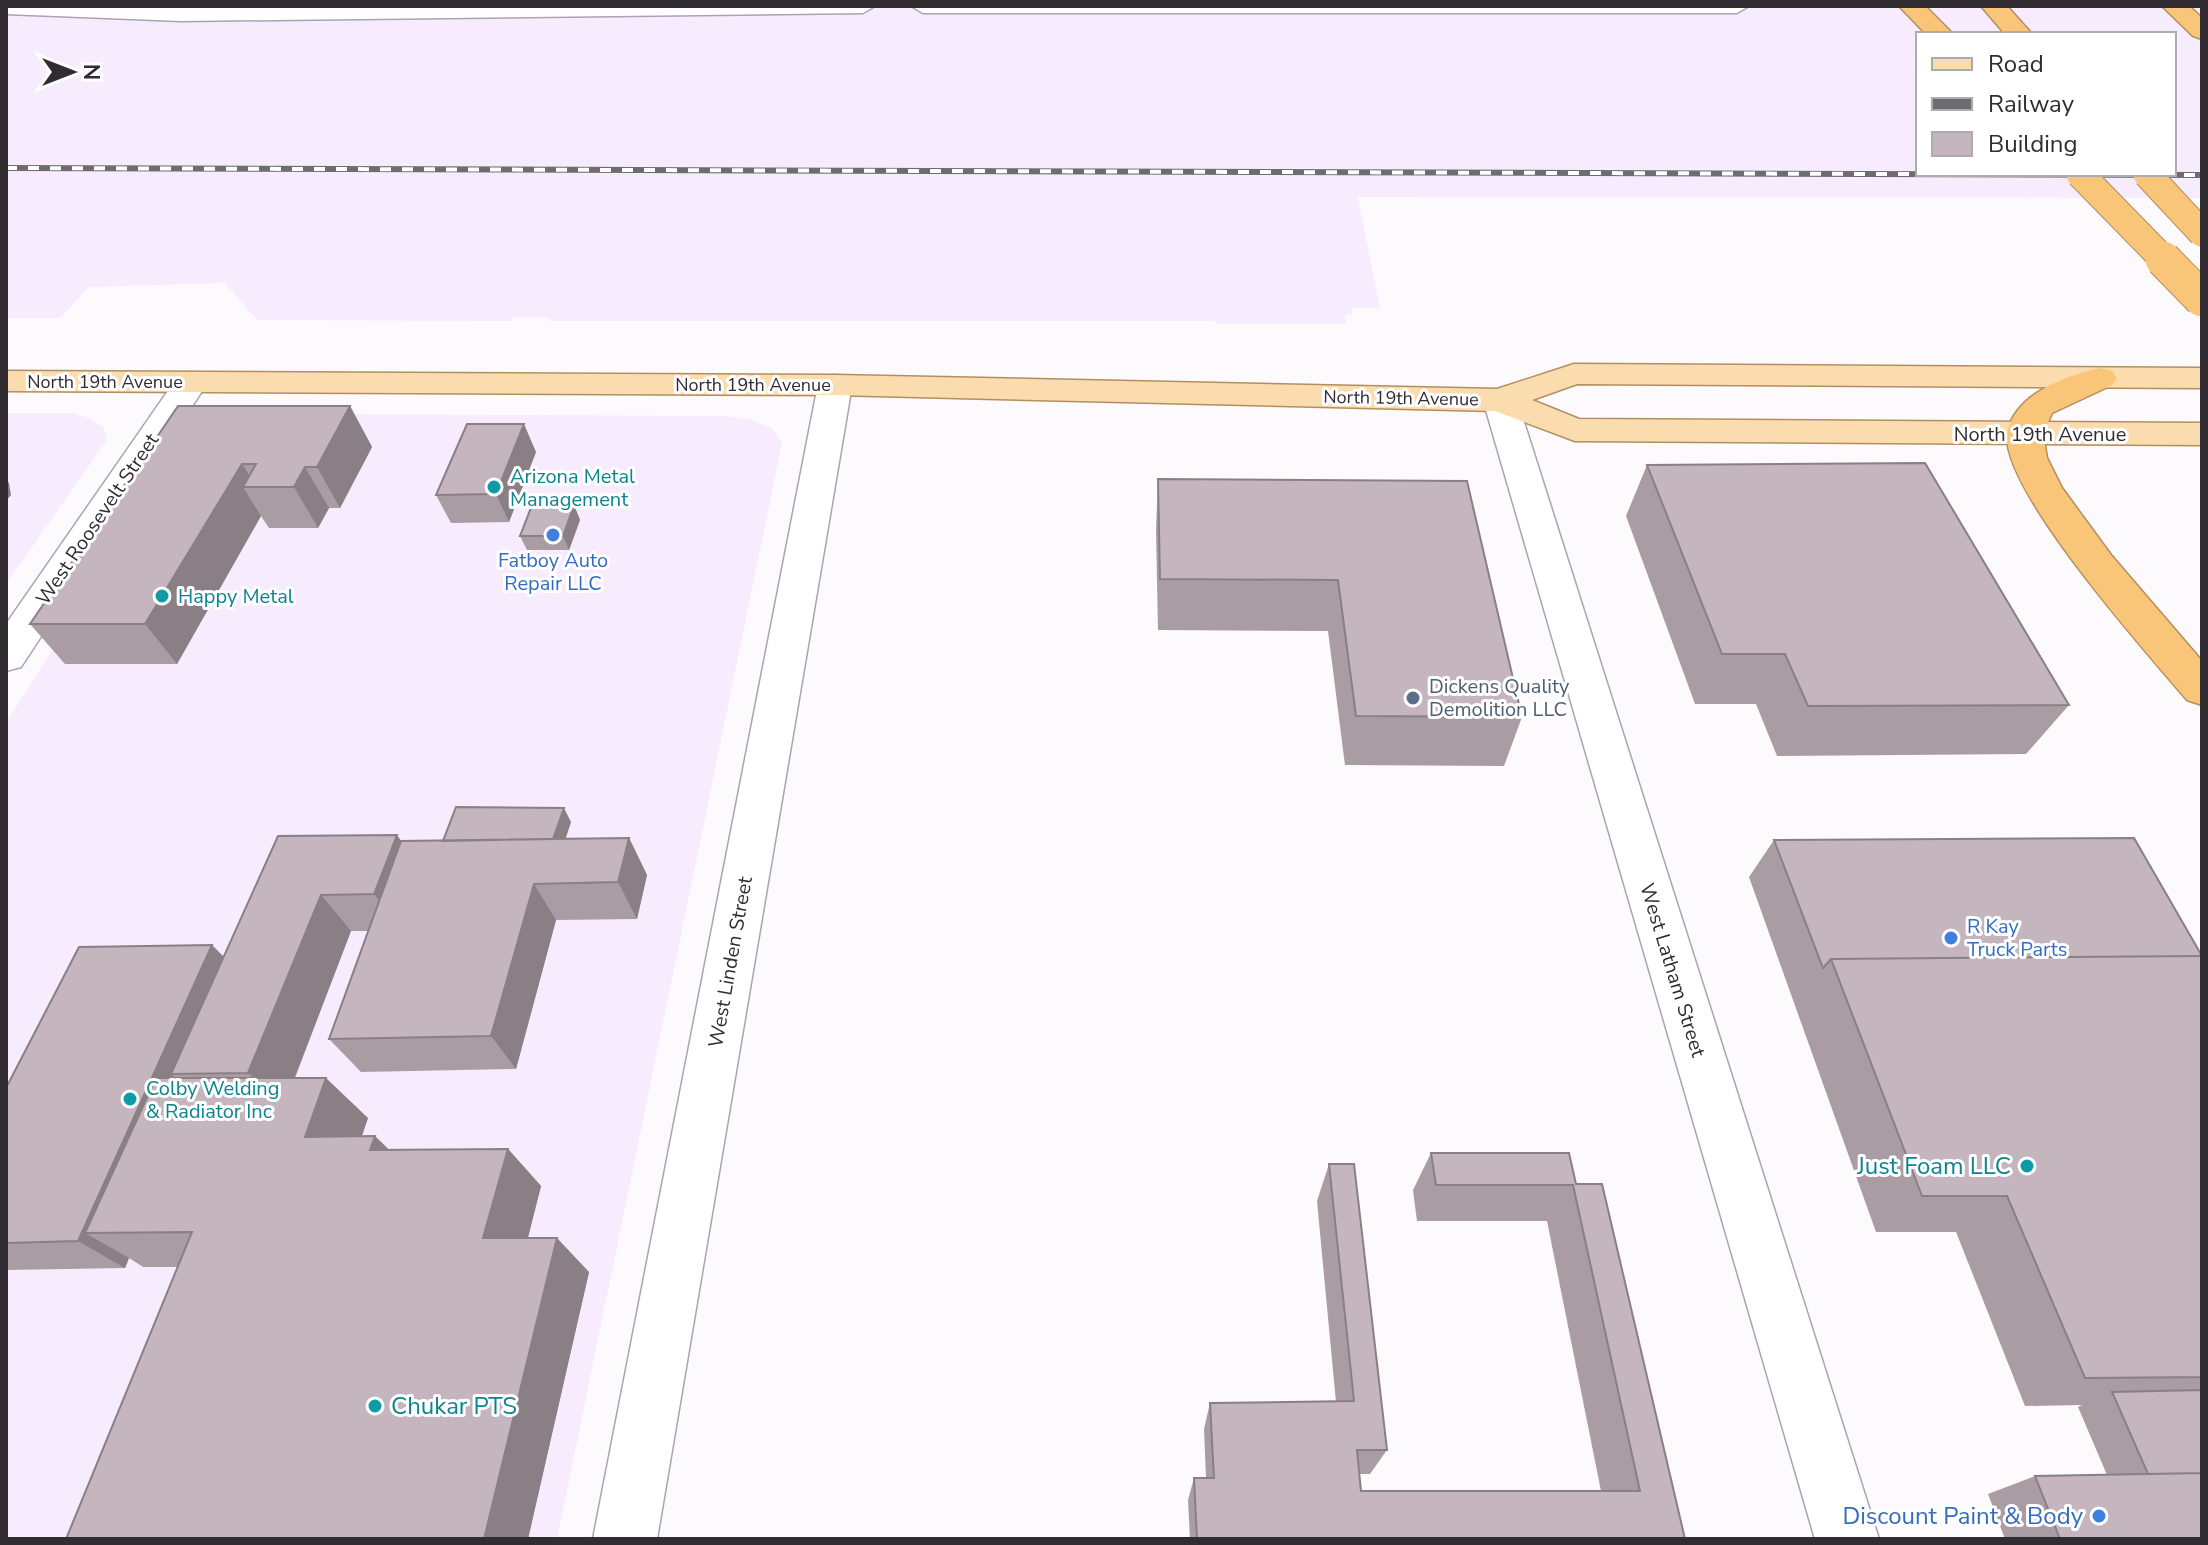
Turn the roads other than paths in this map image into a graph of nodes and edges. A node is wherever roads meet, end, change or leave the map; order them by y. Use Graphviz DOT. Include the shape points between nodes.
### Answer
graph roads {
  1 [pos="863,6"];
  2 [pos="923,6"];
  3 [pos="1737,6"];
  4 [pos="1911,6"];
  5 [pos="1993,6"];
  6 [pos="2174,6"];
  7 [pos="6,7"];
  8 [pos="2202,31"];
  9 [pos="1938,32"];
  10 [pos="2017,32"];
  11 [pos="2082,176"];
  12 [pos="2149,176"];
  13 [pos="2202,233"];
  14 [pos="2202,299"];
  15 [pos="2100,378"];
  16 [pos="2202,378"];
  17 [pos="6,381"];
  18 [pos="191,382"];
  19 [pos="835,385"];
  20 [pos="1500,400"];
  21 [pos="2202,434"];
  22 [pos="2025,435"];
  23 [pos="6,656"];
  24 [pos="2202,689"];
  25 [pos="625,1539"];
  26 [pos="1847,1539"];
  1 -- 7 [label="street" via="181,14"];
  2 -- 3 [label="street"];
  4 -- 9 [label="highway"];
  5 -- 10 [label="highway"];
  6 -- 8 [label="highway"];
  11 -- 14 [label="highway, bridge"];
  12 -- 13 [label="highway, bridge"];
  15 -- 16 [label="main road, North 19th Avenue"];
  15 -- 20 [label="main road, North 19th Avenue" via="1574,374"];
  15 -- 22 [label="highway" via="2038,406"];
  17 -- 18 [label="main road, North 19th Avenue"];
  18 -- 19 [label="main road, North 19th Avenue"];
  18 -- 23 [label="street, West Roosevelt Street"];
  19 -- 20 [label="main road, North 19th Avenue"];
  19 -- 25 [label="street, West Linden Street"];
  20 -- 22 [label="main road, North 19th Avenue" via="1575,430"];
  20 -- 26 [label="street, West Latham Street"];
  21 -- 22 [label="main road, North 19th Avenue"];
  22 -- 24 [label="highway" via="2037,480 2058,514"];
}
